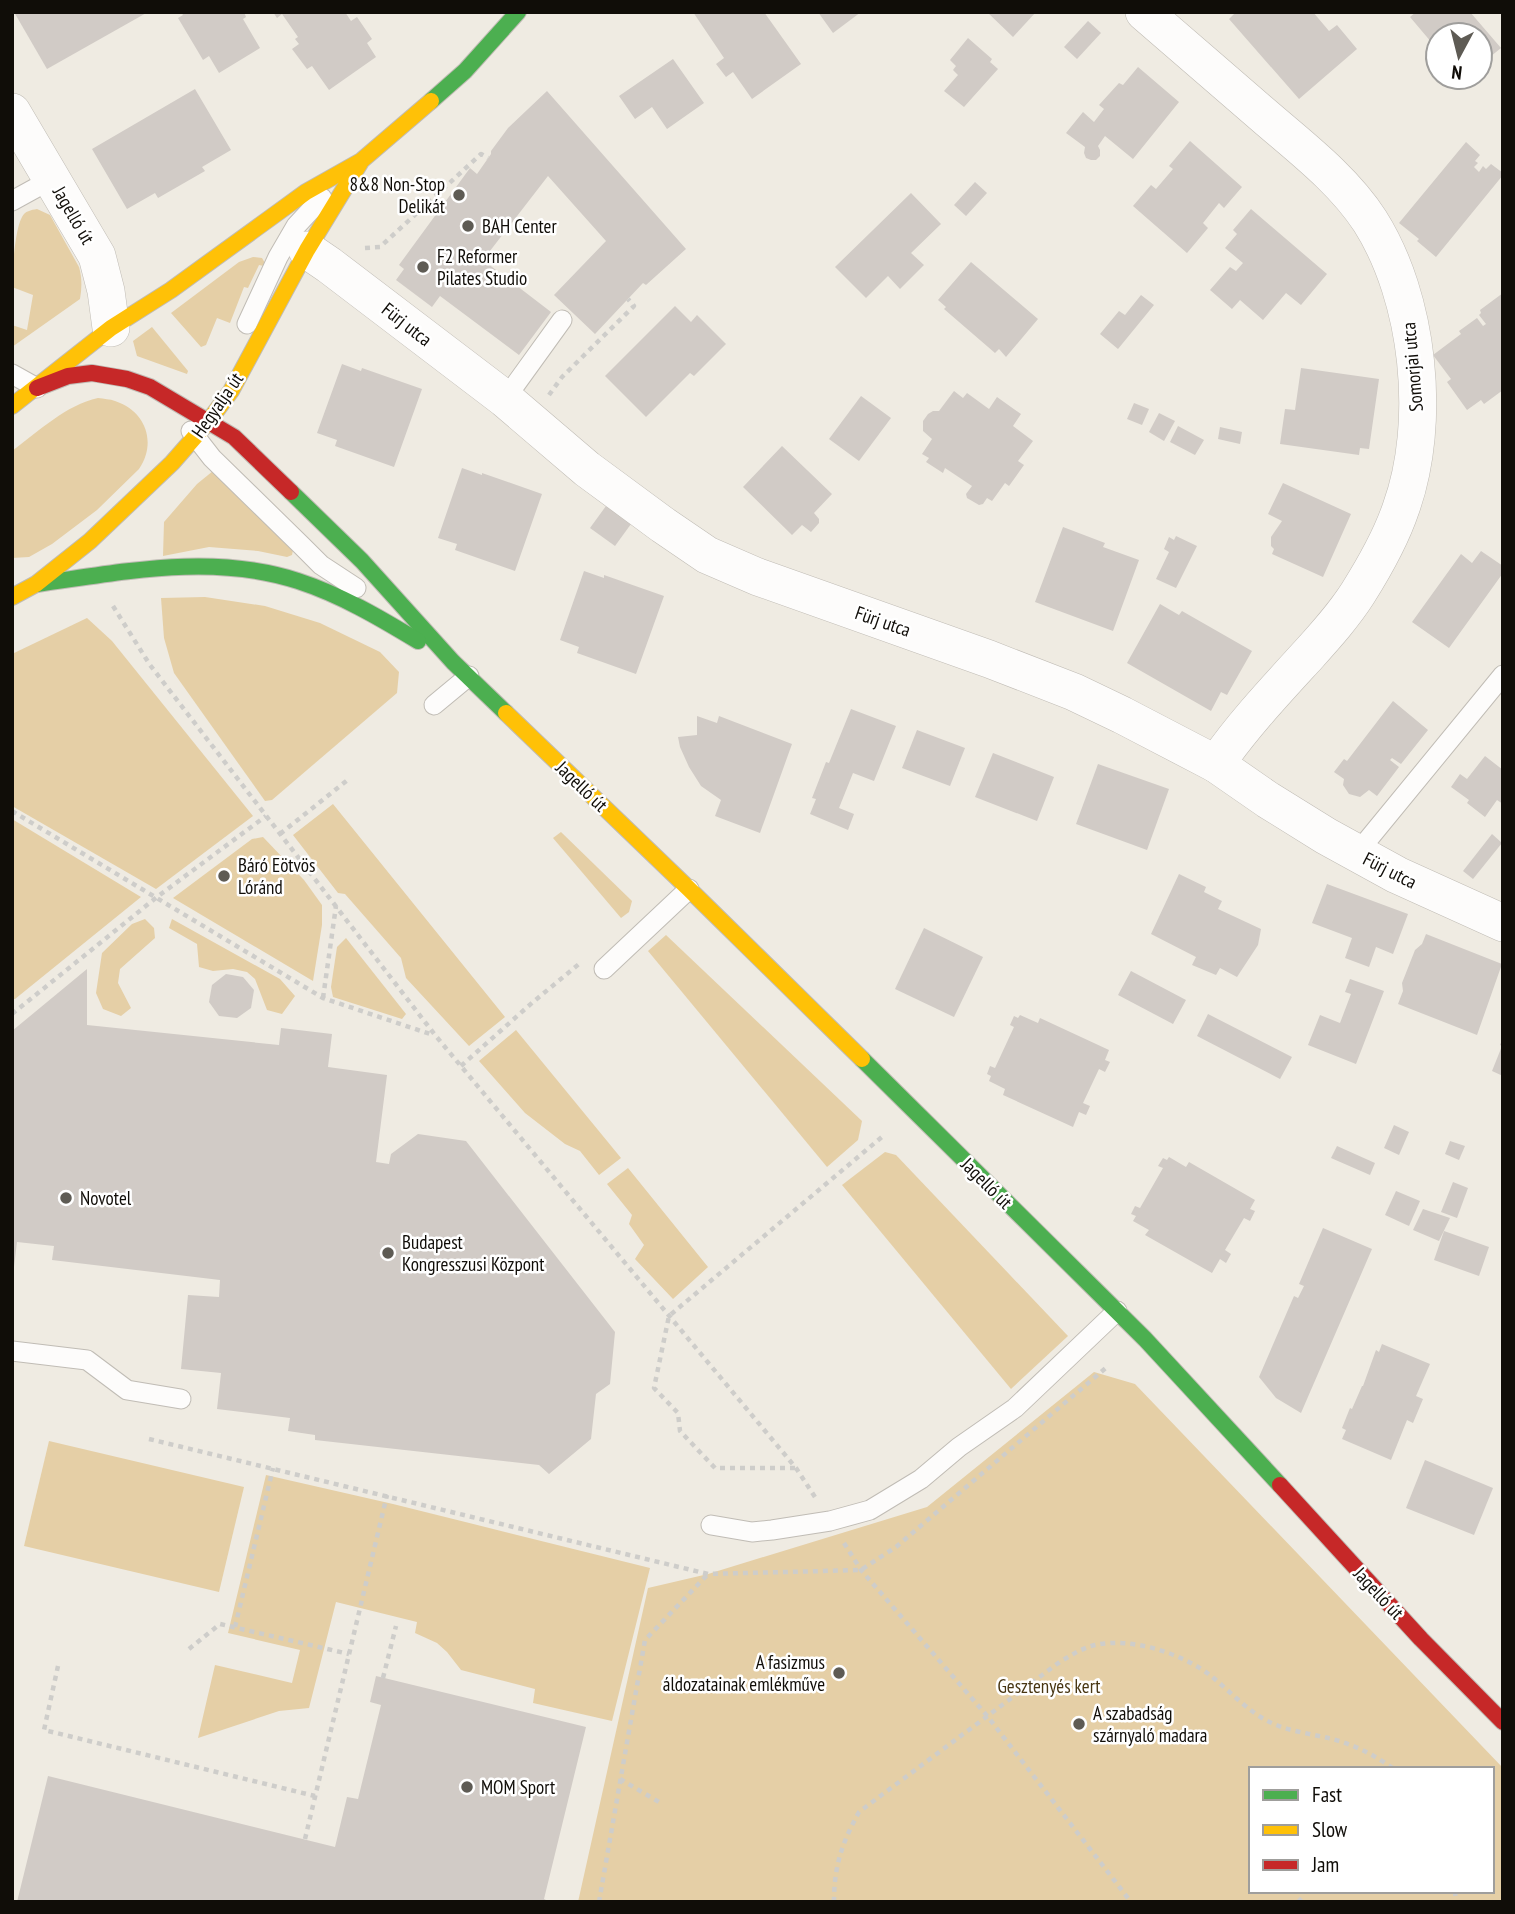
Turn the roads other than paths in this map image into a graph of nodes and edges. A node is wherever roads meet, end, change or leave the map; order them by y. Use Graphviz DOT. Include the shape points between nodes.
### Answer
graph roads {
  1 [pos="1144,12"];
  2 [pos="518,16"];
  3 [pos="12,112"];
  4 [pos="361,161"];
  5 [pos="52,178"];
  6 [pos="12,201"];
  7 [pos="307,250"];
  8 [pos="562,320"];
  9 [pos="111,328"];
  10 [pos="12,374"];
  11 [pos="150,387"];
  12 [pos="37,388"];
  13 [pos="12,406"];
  14 [pos="518,410"];
  15 [pos="208,422"];
  16 [pos="195,437"];
  17 [pos="12,578"];
  18 [pos="36,584"];
  19 [pos="12,597"];
  20 [pos="428,634"];
  21 [pos="453,662"];
  22 [pos="1503,675"];
  23 [pos="469,676"];
  24 [pos="434,705"];
  25 [pos="1216,764"];
  26 [pos="1357,853"];
  27 [pos="689,888"];
  28 [pos="1503,923"];
  29 [pos="604,970"];
  30 [pos="1116,1311"];
  31 [pos="12,1350"];
  32 [pos="181,1399"];
  33 [pos="711,1525"];
  34 [pos="1503,1722"];
  1 -- 25 [label="street, Somorjai utca" via="1351,196 1391,261 1413,335 1415,447 1402,506 1389,538 1335,625"];
  2 -- 4 [label="street, Hegyalja út" via="465,71"];
  3 -- 5 [label="street, Jagelló út"];
  4 -- 7 [label="street, Hegyalja út"];
  4 -- 9 [label="street, Hegyalja út" via="306,192"];
  4 -- 11 [label="lane, Hegyalja út" via="296,226 220,382 203,395"];
  5 -- 6 [label="lane"];
  5 -- 9 [label="street, Jagelló út" via="97,256"];
  7 -- 14 [label="street, Fürj utca"];
  7 -- 15 [label="street, Hegyalja út" via="232,391"];
  8 -- 14 [label="lane"];
  9 -- 12 [label="street, Hegyalja út"];
  10 -- 12 [label="lane"];
  11 -- 12 [label="street, Jagelló út" via="92,373"];
  11 -- 15 [label="street, Jagelló út"];
  11 -- 16 [label="lane, Jagelló út"];
  12 -- 13 [label="street, Hegyalja út"];
  14 -- 25 [label="street, Fürj utca" via="587,469 707,555 758,578 1074,692"];
  15 -- 16 [label="street, Hegyalja út"];
  15 -- 20 [label="street, Jagelló út" via="253,453"];
  16 -- 18 [label="street, Hegyalja út" via="124,511"];
  16 -- 20 [label="lane, Jagelló út" via="321,565"];
  17 -- 18 [label="street"];
  18 -- 19 [label="street, Hegyalja út"];
  18 -- 21 [label="street, Jagelló út" via="150,567 279,575 375,615"];
  20 -- 21 [label="street, Jagelló út"];
  21 -- 23 [label="street, Jagelló út"];
  22 -- 26 [label="lane"];
  23 -- 24 [label="lane"];
  23 -- 27 [label="street, Jagelló út"];
  25 -- 26 [label="street, Fürj utca"];
  26 -- 28 [label="street, Fürj utca"];
  27 -- 29 [label="lane"];
  27 -- 30 [label="street, Jagelló út"];
  30 -- 33 [label="lane" via="1015,1408 870,1510 752,1532"];
  30 -- 34 [label="street, Jagelló út"];
  31 -- 32 [label="lane" via="87,1360 127,1391"];
}
